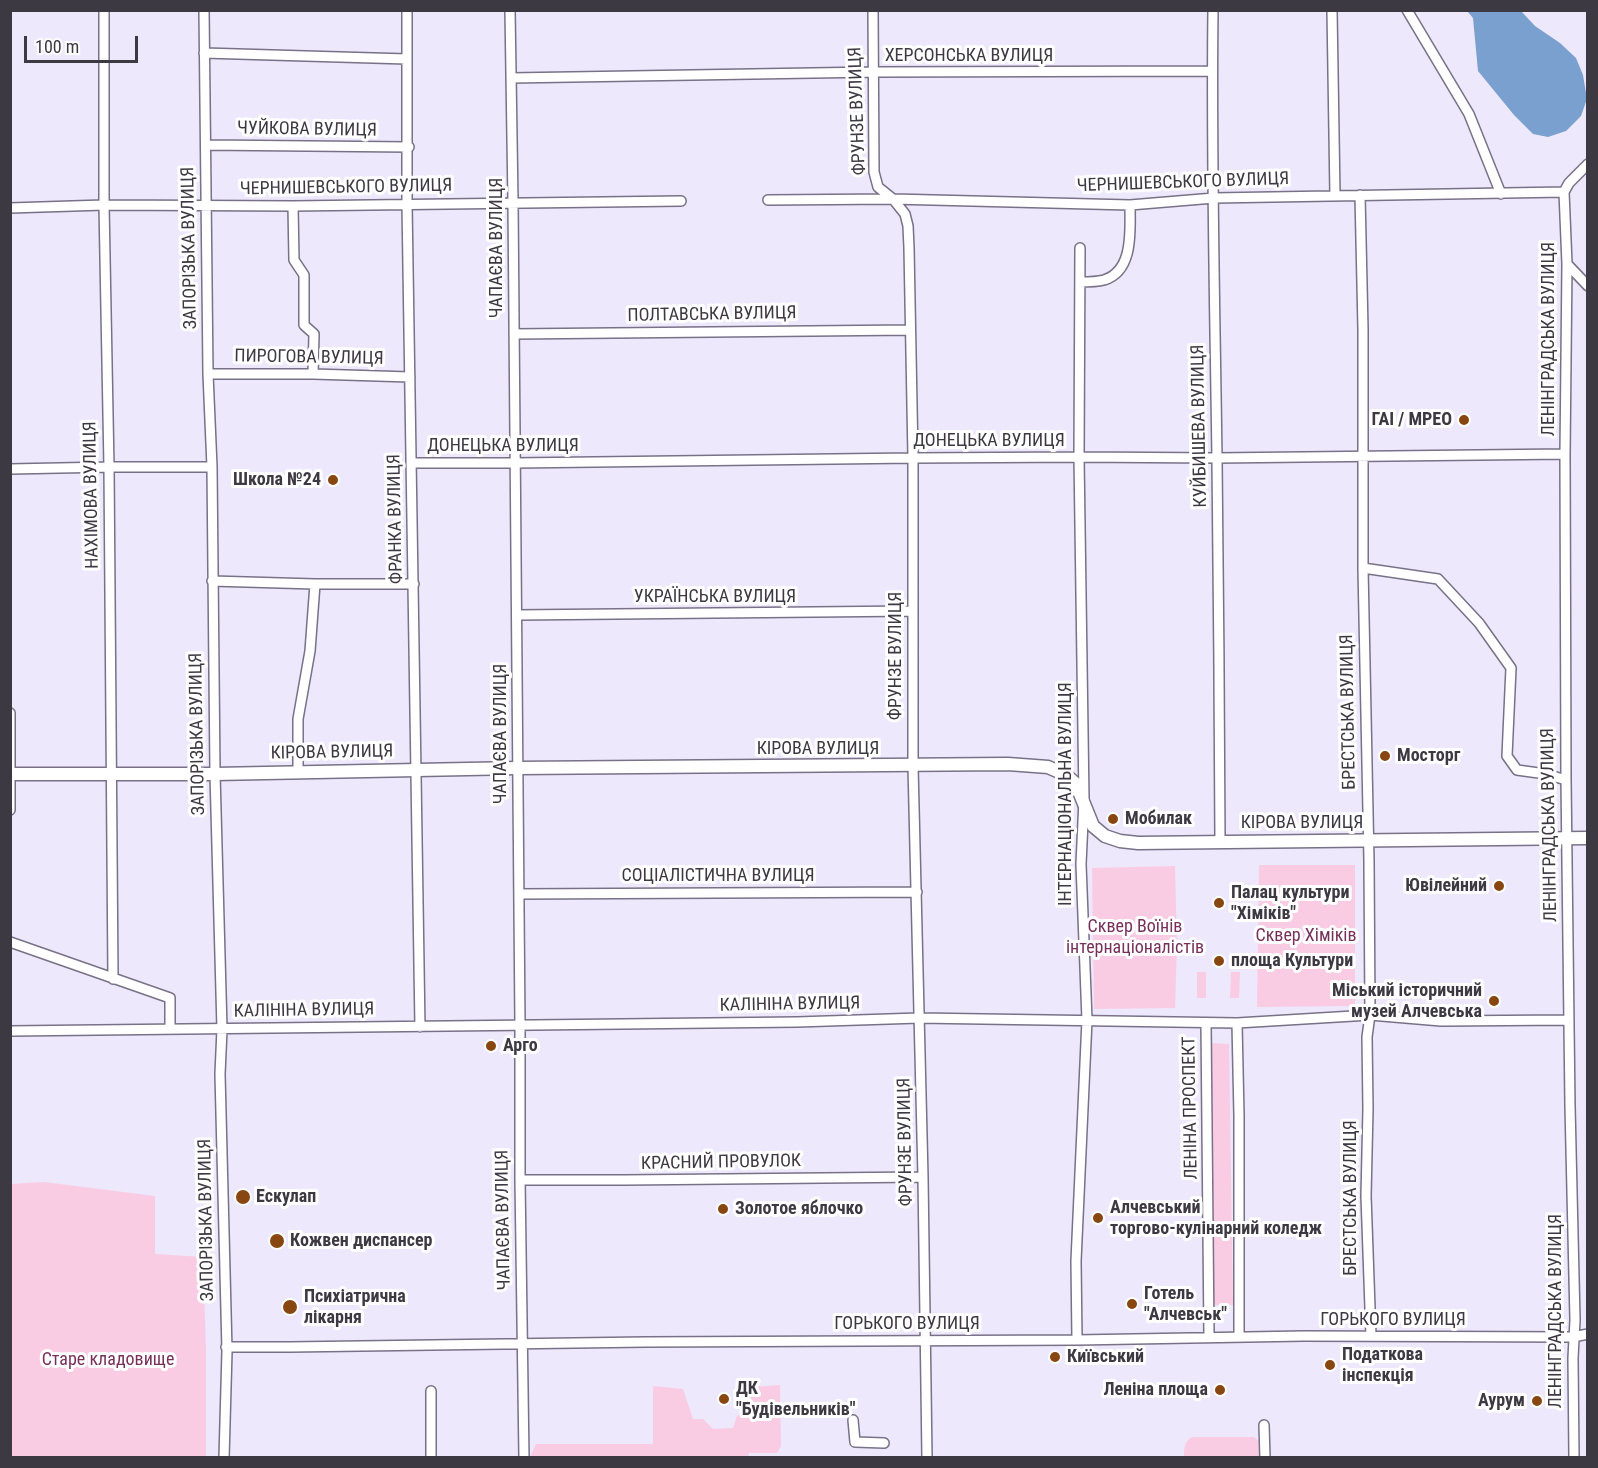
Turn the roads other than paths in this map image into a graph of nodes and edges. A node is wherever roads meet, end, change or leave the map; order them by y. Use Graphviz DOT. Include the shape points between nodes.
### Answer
graph roads {
  1 [pos="104,10"];
  2 [pos="204,10"];
  3 [pos="407,10"];
  4 [pos="510,10"];
  5 [pos="873,10"];
  6 [pos="1213,10"];
  7 [pos="1332,10"];
  8 [pos="1407,10"];
  9 [pos="204,53"];
  10 [pos="407,59"];
  11 [pos="1212,71"];
  12 [pos="873,72"];
  13 [pos="511,78"];
  14 [pos="206,145"];
  15 [pos="409,147"];
  16 [pos="1587,164"];
  17 [pos="1564,192"];
  18 [pos="1501,194"];
  19 [pos="1360,195"];
  20 [pos="1335,196"];
  21 [pos="1214,198"];
  22 [pos="893,199"];
  23 [pos="768,200"];
  24 [pos="681,201"];
  25 [pos="513,202"];
  26 [pos="408,204"];
  27 [pos="206,205"];
  28 [pos="1130,205"];
  29 [pos="104,206"];
  30 [pos="293,206"];
  31 [pos="10,208"];
  32 [pos="1080,248"];
  33 [pos="1567,264"];
  34 [pos="1080,282"];
  35 [pos="1587,286"];
  36 [pos="910,330"];
  37 [pos="514,334"];
  38 [pos="208,374"];
  39 [pos="313,374"];
  40 [pos="410,377"];
  41 [pos="1565,454"];
  42 [pos="1363,456"];
  43 [pos="1079,457"];
  44 [pos="913,458"];
  45 [pos="1217,458"];
  46 [pos="412,463"];
  47 [pos="515,463"];
  48 [pos="109,467"];
  49 [pos="212,467"];
  50 [pos="10,470"];
  51 [pos="1363,568"];
  52 [pos="212,581"];
  53 [pos="315,584"];
  54 [pos="414,584"];
  55 [pos="913,611"];
  56 [pos="517,615"];
  57 [pos="10,713"];
  58 [pos="913,766"];
  59 [pos="518,768"];
  60 [pos="417,770"];
  61 [pos="298,771"];
  62 [pos="11,774"];
  63 [pos="215,774"];
  64 [pos="111,775"];
  65 [pos="1566,780"];
  66 [pos="1084,800"];
  67 [pos="10,810"];
  68 [pos="1587,838"];
  69 [pos="1566,839"];
  70 [pos="1368,841"];
  71 [pos="1220,842"];
  72 [pos="917,891"];
  73 [pos="519,894"];
  74 [pos="10,942"];
  75 [pos="113,979"];
  76 [pos="1370,1015"];
  77 [pos="919,1018"];
  78 [pos="1086,1020"];
  79 [pos="1569,1020"];
  80 [pos="1206,1023"];
  81 [pos="1237,1023"];
  82 [pos="520,1025"];
  83 [pos="420,1026"];
  84 [pos="170,1029"];
  85 [pos="222,1029"];
  86 [pos="10,1031"];
  87 [pos="923,1177"];
  88 [pos="520,1180"];
  89 [pos="1587,1334"];
  90 [pos="1371,1336"];
  91 [pos="1209,1337"];
  92 [pos="1239,1337"];
  93 [pos="1574,1337"];
  94 [pos="926,1340"];
  95 [pos="1077,1340"];
  96 [pos="522,1344"];
  97 [pos="226,1347"];
  98 [pos="431,1391"];
  99 [pos="854,1420"];
  100 [pos="1264,1425"];
  101 [pos="885,1443"];
  102 [pos="224,1458"];
  103 [pos="431,1458"];
  104 [pos="524,1458"];
  105 [pos="927,1458"];
  106 [pos="1265,1458"];
  107 [pos="1574,1458"];
  1 -- 29 [label="street, НАХІМОВА ВУЛИЦЯ"];
  2 -- 9 [label="street, ЗАПОРІЗЬКА ВУЛИЦЯ"];
  3 -- 10 [label="street, ФРАНКА ВУЛИЦЯ"];
  4 -- 13 [label="street, ЧАПАЄВА ВУЛИЦЯ"];
  5 -- 12 [label="street, ФРУНЗЕ ВУЛИЦЯ"];
  6 -- 11 [label="street, КУЙБИШЕВА ВУЛИЦЯ"];
  7 -- 20 [label="street"];
  8 -- 18 [label="street" via="1469,114"];
  9 -- 10 [label="street"];
  9 -- 14 [label="street, ЗАПОРІЗЬКА ВУЛИЦЯ"];
  10 -- 15 [label="street, ФРАНКА ВУЛИЦЯ"];
  11 -- 12 [label="street, ХЕРСОНСЬКА ВУЛИЦЯ"];
  11 -- 21 [label="street, КУЙБИШЕВА ВУЛИЦЯ"];
  12 -- 13 [label="street, ХЕРСОНСЬКА ВУЛИЦЯ"];
  12 -- 22 [label="street, ФРУНЗЕ ВУЛИЦЯ" via="874,172 878,188"];
  13 -- 25 [label="street, ЧАПАЄВА ВУЛИЦЯ"];
  14 -- 15 [label="street, ЧУЙКОВА ВУЛИЦЯ"];
  14 -- 27 [label="street, ЗАПОРІЗЬКА ВУЛИЦЯ"];
  15 -- 26 [label="street, ФРАНКА ВУЛИЦЯ"];
  16 -- 17 [label="street"];
  17 -- 18 [label="street, ЧЕРНИШЕВСЬКОГО ВУЛИЦЯ"];
  17 -- 33 [label="street, ЛЕНІНГРАДСЬКА ВУЛИЦЯ"];
  18 -- 19 [label="street, ЧЕРНИШЕВСЬКОГО ВУЛИЦЯ"];
  19 -- 20 [label="street, ЧЕРНИШЕВСЬКОГО ВУЛИЦЯ"];
  19 -- 42 [label="street, БРЕСТСЬКА ВУЛИЦЯ"];
  20 -- 21 [label="street, ЧЕРНИШЕВСЬКОГО ВУЛИЦЯ"];
  21 -- 28 [label="street, ЧЕРНИШЕВСЬКОГО ВУЛИЦЯ"];
  21 -- 45 [label="street, КУЙБИШЕВА ВУЛИЦЯ"];
  22 -- 23 [label="street, ЧЕРНИШЕВСЬКОГО ВУЛИЦЯ"];
  22 -- 28 [label="street, ЧЕРНИШЕВСЬКОГО ВУЛИЦЯ"];
  22 -- 36 [label="street, ФРУНЗЕ ВУЛИЦЯ" via="908,226"];
  24 -- 25 [label="street, ЧЕРНИШЕВСЬКОГО ВУЛИЦЯ"];
  25 -- 26 [label="street, ЧЕРНИШЕВСЬКОГО ВУЛИЦЯ"];
  25 -- 37 [label="street, ЧАПАЄВА ВУЛИЦЯ"];
  26 -- 30 [label="street, ЧЕРНИШЕВСЬКОГО ВУЛИЦЯ"];
  26 -- 40 [label="street, ФРАНКА ВУЛИЦЯ"];
  27 -- 29 [label="street, ЧЕРНИШЕВСЬКОГО ВУЛИЦЯ"];
  27 -- 30 [label="street, ЧЕРНИШЕВСЬКОГО ВУЛИЦЯ"];
  27 -- 38 [label="street, ЗАПОРІЗЬКА ВУЛИЦЯ"];
  28 -- 34 [label="street" via="1130,241 1122,266 1106,279"];
  29 -- 31 [label="street, ЧЕРНИШЕВСЬКОГО ВУЛИЦЯ"];
  29 -- 48 [label="street, НАХІМОВА ВУЛИЦЯ"];
  30 -- 39 [label="street" via="294,260 304,275 304,325 314,334"];
  32 -- 34 [label="street, ІНТЕРНАЦІОНАЛЬНА ВУЛИЦЯ"];
  33 -- 35 [label="street"];
  33 -- 41 [label="street, ЛЕНІНГРАДСЬКА ВУЛИЦЯ"];
  34 -- 43 [label="street, ІНТЕРНАЦІОНАЛЬНА ВУЛИЦЯ"];
  36 -- 37 [label="street, ПОЛТАВСЬКА ВУЛИЦЯ"];
  36 -- 44 [label="street, ФРУНЗЕ ВУЛИЦЯ"];
  37 -- 47 [label="street, ЧАПАЄВА ВУЛИЦЯ"];
  38 -- 39 [label="street, ПИРОГОВА ВУЛИЦЯ"];
  38 -- 49 [label="street, ЗАПОРІЗЬКА ВУЛИЦЯ"];
  39 -- 40 [label="street, ПИРОГОВА ВУЛИЦЯ"];
  40 -- 46 [label="street, ФРАНКА ВУЛИЦЯ"];
  41 -- 42 [label="street, ДОНЕЦЬКА ВУЛИЦЯ"];
  41 -- 65 [label="street, ЛЕНІНГРАДСЬКА ВУЛИЦЯ"];
  42 -- 45 [label="street, ДОНЕЦЬКА ВУЛИЦЯ"];
  42 -- 51 [label="street, БРЕСТСЬКА ВУЛИЦЯ"];
  43 -- 44 [label="street, ДОНЕЦЬКА ВУЛИЦЯ"];
  43 -- 45 [label="street, ДОНЕЦЬКА ВУЛИЦЯ"];
  43 -- 66 [label="street, ІНТЕРНАЦІОНАЛЬНА ВУЛИЦЯ"];
  44 -- 47 [label="street, ДОНЕЦЬКА ВУЛИЦЯ"];
  44 -- 55 [label="street, ФРУНЗЕ ВУЛИЦЯ"];
  45 -- 71 [label="street, КУЙБИШЕВА ВУЛИЦЯ"];
  46 -- 47 [label="street, ДОНЕЦЬКА ВУЛИЦЯ"];
  46 -- 54 [label="street, ФРАНКА ВУЛИЦЯ"];
  47 -- 56 [label="street, ЧАПАЄВА ВУЛИЦЯ"];
  48 -- 49 [label="street"];
  48 -- 50 [label="street"];
  48 -- 64 [label="street, НАХІМОВА ВУЛИЦЯ"];
  49 -- 52 [label="street, ЗАПОРІЗЬКА ВУЛИЦЯ"];
  51 -- 65 [label="street" via="1438,579 1479,623 1511,668 1507,756 1516,770"];
  51 -- 70 [label="street, БРЕСТСЬКА ВУЛИЦЯ"];
  52 -- 53 [label="street"];
  52 -- 63 [label="street, ЗАПОРІЗЬКА ВУЛИЦЯ"];
  53 -- 54 [label="street"];
  53 -- 61 [label="street" via="310,651 298,719"];
  54 -- 60 [label="street, ФРАНКА ВУЛИЦЯ"];
  55 -- 56 [label="street, УКРАЇНСЬКА ВУЛИЦЯ"];
  55 -- 58 [label="street, ФРУНЗЕ ВУЛИЦЯ"];
  56 -- 59 [label="street, ЧАПАЄВА ВУЛИЦЯ"];
  57 -- 62 [label="street"];
  58 -- 59 [label="main road, КІРОВА ВУЛИЦЯ"];
  58 -- 66 [label="main road, КІРОВА ВУЛИЦЯ" via="1048,767 1076,784"];
  58 -- 72 [label="street, ФРУНЗЕ ВУЛИЦЯ"];
  59 -- 60 [label="main road, КІРОВА ВУЛИЦЯ"];
  59 -- 73 [label="street, ЧАПАЄВА ВУЛИЦЯ"];
  60 -- 61 [label="main road, КІРОВА ВУЛИЦЯ"];
  60 -- 83 [label="street, ФРАНКА ВУЛИЦЯ"];
  61 -- 63 [label="main road, КІРОВА ВУЛИЦЯ"];
  62 -- 64 [label="main road, КІРОВА ВУЛИЦЯ"];
  62 -- 67 [label="street"];
  63 -- 64 [label="main road, КІРОВА ВУЛИЦЯ"];
  63 -- 85 [label="street, ЗАПОРІЗЬКА ВУЛИЦЯ"];
  64 -- 75 [label="street, НАХІМОВА ВУЛИЦЯ"];
  65 -- 69 [label="street, ЛЕНІНГРАДСЬКА ВУЛИЦЯ"];
  66 -- 71 [label="main road, КІРОВА ВУЛИЦЯ" via="1094,826 1105,836 1120,841"];
  66 -- 78 [label="street, ІНТЕРНАЦІОНАЛЬНА ВУЛИЦЯ" via="1081,864"];
  68 -- 69 [label="main road, КІРОВА ВУЛИЦЯ"];
  69 -- 70 [label="main road, КІРОВА ВУЛИЦЯ"];
  69 -- 79 [label="street, ЛЕНІНГРАДСЬКА ВУЛИЦЯ"];
  70 -- 71 [label="main road, КІРОВА ВУЛИЦЯ"];
  70 -- 76 [label="street, БРЕСТСЬКА ВУЛИЦЯ"];
  72 -- 73 [label="street, СОЦІАЛІСТИЧНА ВУЛИЦЯ"];
  72 -- 77 [label="street, ФРУНЗЕ ВУЛИЦЯ"];
  73 -- 82 [label="street, ЧАПАЄВА ВУЛИЦЯ"];
  74 -- 75 [label="street"];
  75 -- 84 [label="street" via="170,998"];
  76 -- 79 [label="street, КАЛІНІНА ВУЛИЦЯ" via="1441,1021"];
  76 -- 81 [label="street, КАЛІНІНА ВУЛИЦЯ"];
  76 -- 90 [label="street, БРЕСТСЬКА ВУЛИЦЯ" via="1366,1196"];
  77 -- 78 [label="street, КАЛІНІНА ВУЛИЦЯ"];
  77 -- 82 [label="street, КАЛІНІНА ВУЛИЦЯ"];
  77 -- 87 [label="street, ФРУНЗЕ ВУЛИЦЯ"];
  78 -- 80 [label="street, КАЛІНІНА ВУЛИЦЯ"];
  78 -- 95 [label="street, ІНТЕРНАЦІОНАЛЬНА ВУЛИЦЯ" via="1076,1261"];
  79 -- 93 [label="street, ЛЕНІНГРАДСЬКА ВУЛИЦЯ"];
  80 -- 81 [label="street, КАЛІНІНА ВУЛИЦЯ"];
  80 -- 91 [label="street, ЛЕНІНА ПРОСПЕКТ"];
  81 -- 92 [label="street"];
  82 -- 83 [label="street, КАЛІНІНА ВУЛИЦЯ"];
  82 -- 88 [label="street, ЧАПАЄВА ВУЛИЦЯ"];
  83 -- 85 [label="street, КАЛІНІНА ВУЛИЦЯ"];
  84 -- 85 [label="street, КАЛІНІНА ВУЛИЦЯ"];
  84 -- 86 [label="street, КАЛІНІНА ВУЛИЦЯ"];
  85 -- 97 [label="street, ЗАПОРІЗЬКА ВУЛИЦЯ"];
  87 -- 88 [label="street, КРАСНИЙ ПРОВУЛОК"];
  87 -- 94 [label="street, ФРУНЗЕ ВУЛИЦЯ"];
  88 -- 96 [label="street, ЧАПАЄВА ВУЛИЦЯ"];
  89 -- 93 [label="street, ГОРЬКОГО ВУЛИЦЯ"];
  90 -- 92 [label="street, ГОРЬКОГО ВУЛИЦЯ"];
  90 -- 93 [label="street, ГОРЬКОГО ВУЛИЦЯ"];
  91 -- 92 [label="street, ГОРЬКОГО ВУЛИЦЯ"];
  91 -- 95 [label="street, ГОРЬКОГО ВУЛИЦЯ"];
  93 -- 107 [label="street, ЛЕНІНГРАДСЬКА ВУЛИЦЯ"];
  94 -- 95 [label="street, ГОРЬКОГО ВУЛИЦЯ"];
  94 -- 96 [label="street, ГОРЬКОГО ВУЛИЦЯ"];
  94 -- 105 [label="street, ФРУНЗЕ ВУЛИЦЯ"];
  96 -- 97 [label="street, ГОРЬКОГО ВУЛИЦЯ"];
  96 -- 104 [label="street, ЧАПАЄВА ВУЛИЦЯ"];
  97 -- 102 [label="street, ЗАПОРІЗЬКА ВУЛИЦЯ"];
  98 -- 103 [label="street"];
  99 -- 101 [label="street" via="855,1442"];
  100 -- 106 [label="street"];
}
